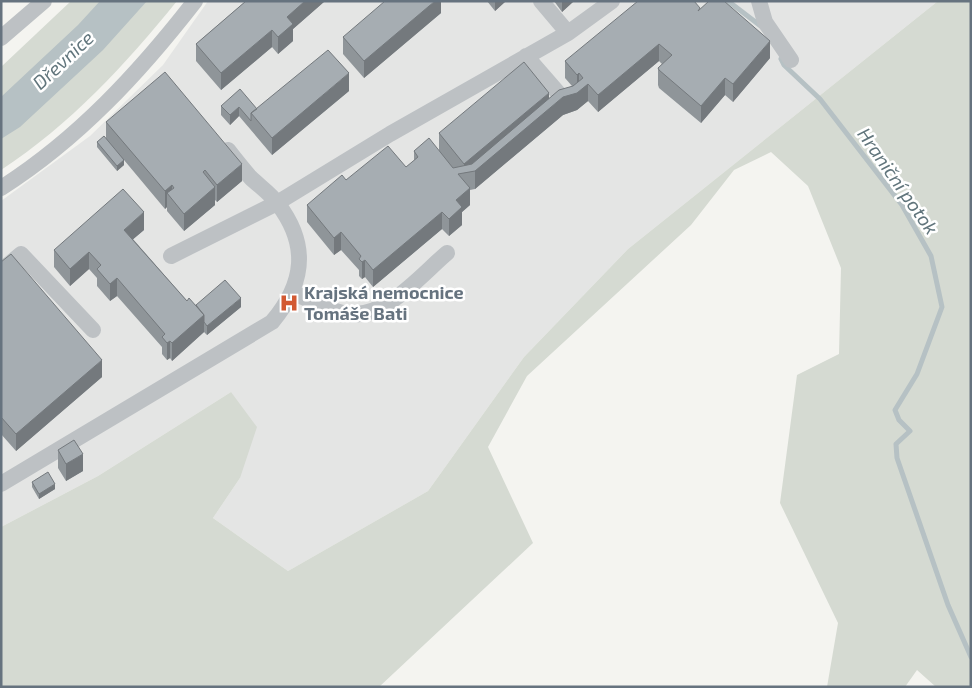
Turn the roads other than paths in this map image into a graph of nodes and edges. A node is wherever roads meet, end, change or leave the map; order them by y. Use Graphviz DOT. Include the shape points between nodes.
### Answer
graph roads {
  1 [pos="44,1"];
  2 [pos="195,1"];
  3 [pos="541,1"];
  4 [pos="612,1"];
  5 [pos="759,1"];
  6 [pos="3,33"];
  7 [pos="568,33"];
  8 [pos="526,56"];
  9 [pos="791,60"];
  10 [pos="566,102"];
  11 [pos="220,140"];
  12 [pos="1,188"];
  13 [pos="277,203"];
  14 [pos="447,253"];
  15 [pos="172,256"];
  16 [pos="1,271"];
  17 [pos="292,292"];
  18 [pos="93,330"];
  19 [pos="1,484"];
  1 -- 6 [label="street"];
  2 -- 12 [label="street" via="117,94 30,170"];
  3 -- 7 [label="street"];
  4 -- 7 [label="street"];
  5 -- 9 [label="street" via="765,22"];
  7 -- 8 [label="street"];
  8 -- 10 [label="street"];
  8 -- 13 [label="street"];
  11 -- 13 [label="street" via="250,177"];
  13 -- 15 [label="street"];
  13 -- 17 [label="street" via="300,249 299,274"];
  14 -- 17 [label="street" via="383,308 366,313 348,314"];
  16 -- 18 [label="street" via="21,254"];
  17 -- 19 [label="street" via="286,306 272,322"];
}
